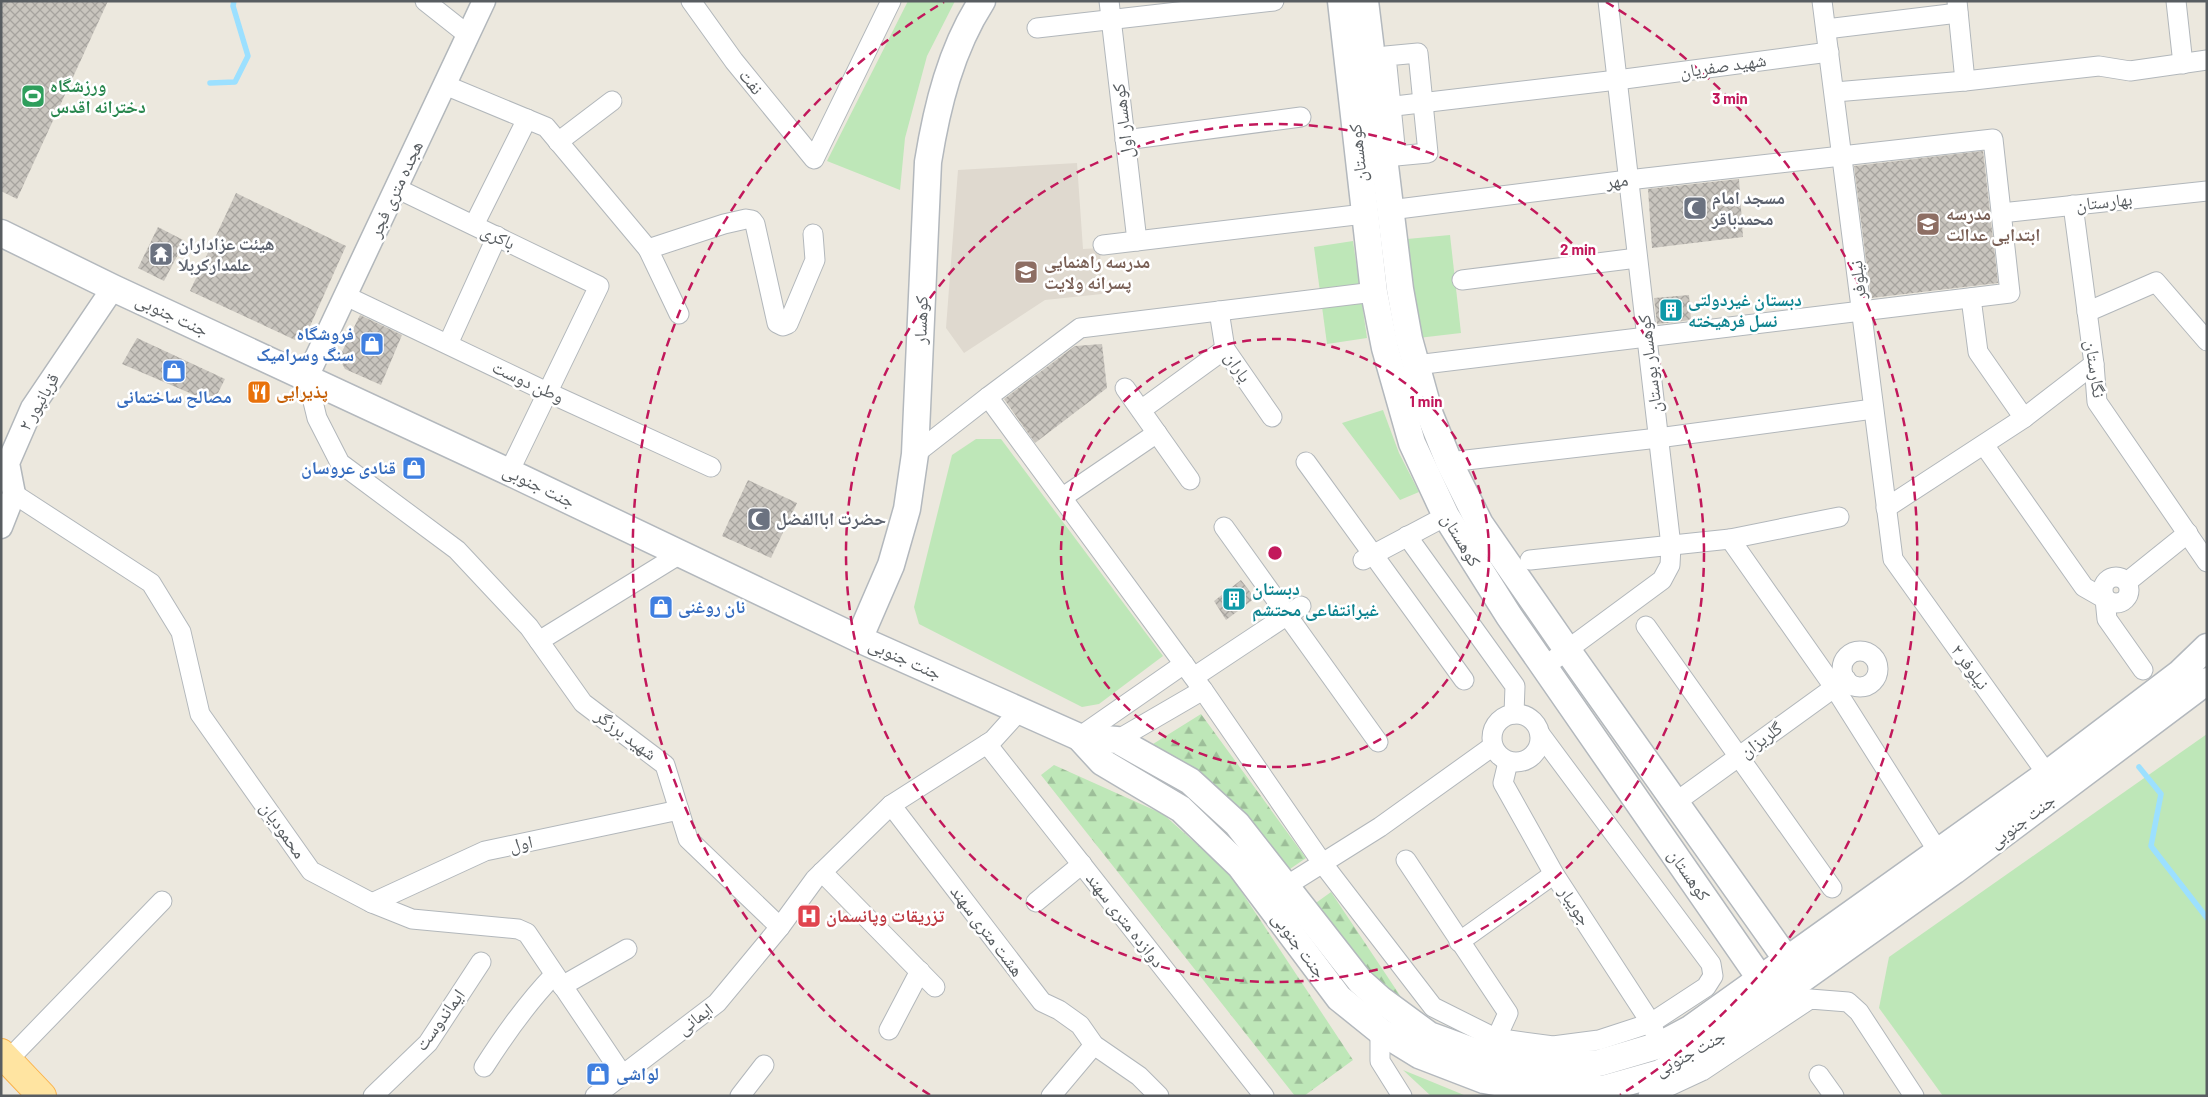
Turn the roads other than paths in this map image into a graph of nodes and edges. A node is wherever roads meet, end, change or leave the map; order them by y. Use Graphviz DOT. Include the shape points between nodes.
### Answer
graph roads {
  1 [pos="425,1"];
  2 [pos="484,1"];
  3 [pos="691,1"];
  4 [pos="891,1"];
  5 [pos="982,1"];
  6 [pos="1274,1"];
  7 [pos="1341,1"];
  8 [pos="1365,1"];
  9 [pos="1608,1"];
  10 [pos="1822,1"];
  11 [pos="2176,1"];
  12 [pos="1958,7"];
  13 [pos="1110,10"];
  14 [pos="1037,28"];
  15 [pos="1826,29"];
  16 [pos="468,35"];
  17 [pos="1829,52"];
  18 [pos="2207,60"];
  19 [pos="2183,64"];
  20 [pos="1617,80"];
  21 [pos="1965,81"];
  22 [pos="445,85"];
  23 [pos="1834,92"];
  24 [pos="612,101"];
  25 [pos="1423,103"];
  26 [pos="1385,108"];
  27 [pos="1301,116"];
  28 [pos="527,119"];
  29 [pos="1125,140"];
  30 [pos="558,142"];
  31 [pos="1844,155"];
  32 [pos="1628,180"];
  33 [pos="396,188"];
  34 [pos="2207,191"];
  35 [pos="2073,205"];
  36 [pos="1390,210"];
  37 [pos="2001,213"];
  38 [pos="1364,214"];
  39 [pos="474,225"];
  40 [pos="1,233"];
  41 [pos="813,234"];
  42 [pos="497,236"];
  43 [pos="1137,241"];
  44 [pos="1103,245"];
  45 [pos="648,249"];
  46 [pos="1638,258"];
  47 [pos="1462,280"];
  48 [pos="113,288"];
  49 [pos="1374,292"];
  50 [pos="346,296"];
  51 [pos="1972,298"];
  52 [pos="1861,310"];
  53 [pos="1219,311"];
  54 [pos="2087,312"];
  55 [pos="678,314"];
  56 [pos="1647,338"];
  57 [pos="2207,341"];
  58 [pos="448,344"];
  59 [pos="1225,349"];
  60 [pos="2094,364"];
  61 [pos="1416,365"];
  62 [pos="308,377"];
  63 [pos="1125,388"];
  64 [pos="547,392"];
  65 [pos="988,397"];
  66 [pos="1874,409"];
  67 [pos="1141,410"];
  68 [pos="1272,417"];
  69 [pos="2024,418"];
  70 [pos="1157,433"];
  71 [pos="1658,438"];
  72 [pos="1984,445"];
  73 [pos="915,454"];
  74 [pos="1306,462"];
  75 [pos="1449,462"];
  76 [pos="711,467"];
  77 [pos="509,472"];
  78 [pos="1190,480"];
  79 [pos="14,494"];
  80 [pos="1063,497"];
  81 [pos="1886,508"];
  82 [pos="1839,517"];
  83 [pos="1480,524"];
  84 [pos="1452,526"];
  85 [pos="1,527"];
  86 [pos="1224,527"];
  87 [pos="2188,533"];
  88 [pos="1406,536"];
  89 [pos="1730,539"];
  90 [pos="1671,546"];
  91 [pos="680,554"];
  92 [pos="1367,557"];
  93 [pos="1893,559"];
  94 [pos="1530,560"];
  95 [pos="2207,562"];
  96 [pos="2105,598"];
  97 [pos="1294,611"];
  98 [pos="1646,626"];
  99 [pos="859,639"];
  100 [pos="539,641"];
  101 [pos="2207,647"];
  102 [pos="1568,651"];
  103 [pos="1544,668"];
  104 [pos="2143,670"];
  105 [pos="1194,677"];
  106 [pos="1464,680"];
  107 [pos="2207,681"];
  108 [pos="1840,683"];
  109 [pos="1020,710"];
  110 [pos="1514,714"];
  111 [pos="1540,734"];
  112 [pos="1079,736"];
  113 [pos="1117,740"];
  114 [pos="1378,742"];
  115 [pos="987,744"];
  116 [pos="1493,746"];
  117 [pos="1738,757"];
  118 [pos="1508,762"];
  119 [pos="2047,774"];
  120 [pos="1676,802"];
  121 [pos="891,805"];
  122 [pos="679,810"];
  123 [pos="1651,820"];
  124 [pos="1939,853"];
  125 [pos="1406,860"];
  126 [pos="1082,864"];
  127 [pos="1323,864"];
  128 [pos="822,872"];
  129 [pos="1554,874"];
  130 [pos="1286,886"];
  131 [pos="1832,888"];
  132 [pos="162,901"];
  133 [pos="1036,902"];
  134 [pos="372,903"];
  135 [pos="780,927"];
  136 [pos="1460,942"];
  137 [pos="627,949"];
  138 [pos="481,962"];
  139 [pos="1795,970"];
  140 [pos="920,971"];
  141 [pos="558,980"];
  142 [pos="935,987"];
  143 [pos="1768,990"];
  144 [pos="889,1030"];
  145 [pos="1380,1031"];
  146 [pos="1656,1034"];
  147 [pos="1094,1045"];
  148 [pos="1492,1048"];
  149 [pos="4,1056"];
  150 [pos="764,1065"];
  151 [pos="484,1067"];
  152 [pos="622,1074"];
  153 [pos="1819,1075"];
  154 [pos="1527,1092"];
  155 [pos="42,1096"];
  156 [pos="373,1096"];
  157 [pos="595,1096"];
  158 [pos="740,1096"];
  159 [pos="1051,1096"];
  160 [pos="1159,1096"];
  161 [pos="1264,1096"];
  162 [pos="1402,1096"];
  163 [pos="1648,1096"];
  164 [pos="1834,1096"];
  165 [pos="1914,1096"];
  1 -- 16 [label="street"];
  2 -- 16 [label="street, هجده متری فجر"];
  3 -- 4 [label="street, نفت" via="734,61 814,159"];
  5 -- 73 [label="main road, کوهسار" via="968,23 933,128 928,162"];
  6 -- 13 [label="street"];
  7 -- 38 [label="main road, کوهستان"];
  8 -- 26 [label="main road, کوهستان"];
  9 -- 20 [label="street, کوهسار بوستان"];
  10 -- 15 [label="street, نیلوفر"];
  11 -- 19 [label="street"];
  12 -- 15 [label="street"];
  12 -- 21 [label="street"];
  13 -- 14 [label="street"];
  13 -- 29 [label="street, کوهسار اول"];
  15 -- 17 [label="street, نیلوفر"];
  16 -- 22 [label="street, هجده متری فجر"];
  17 -- 20 [label="street, شهید صفریان"];
  17 -- 23 [label="street, نیلوفر"];
  18 -- 19 [label="street"];
  19 -- 21 [label="street" via="2130,71 2099,66"];
  20 -- 25 [label="street, شهید صفریان"];
  20 -- 32 [label="street, کوهسار بوستان"];
  21 -- 23 [label="street"];
  22 -- 28 [label="street"];
  22 -- 33 [label="street, هجده متری فجر"];
  23 -- 31 [label="street, نیلوفر"];
  24 -- 30 [label="street"];
  25 -- 26 [label="street, شهید صفریان"];
  25 -- 26 [label="street" via="1428,153 1396,156"];
  25 -- 26 [label="street" via="1418,53 1386,56"];
  26 -- 36 [label="main road, کوهستان"];
  27 -- 29 [label="street"];
  28 -- 30 [label="street" via="546,127"];
  28 -- 39 [label="street"];
  29 -- 43 [label="street, کوهسار اول"];
  30 -- 45 [label="street"];
  31 -- 32 [label="street, مهر"];
  31 -- 37 [label="street, مهر" via="1993,139"];
  31 -- 52 [label="street, نیلوفر"];
  32 -- 36 [label="street, مهر"];
  32 -- 46 [label="street, کوهسار بوستان"];
  33 -- 39 [label="street, باکری"];
  33 -- 50 [label="street, هجده متری فجر"];
  34 -- 35 [label="street, بهارستان"];
  35 -- 37 [label="street, بهارستان"];
  35 -- 54 [label="street, نگارستان"];
  36 -- 61 [label="main road, کوهستان" via="1400,289"];
  37 -- 51 [label="street" via="2010,293"];
  38 -- 43 [label="street"];
  38 -- 49 [label="main road, کوهستان"];
  39 -- 42 [label="street, باکری"];
  40 -- 48 [label="main road, جنت جنوبی"];
  41 -- 45 [label="street" via="815,260 788,324 783,326 777,323 756,224 752,220 724,224"];
  42 -- 58 [label="street"];
  42 -- 64 [label="street, باکری" via="599,286"];
  43 -- 44 [label="street"];
  45 -- 55 [label="street"];
  46 -- 47 [label="street"];
  46 -- 56 [label="street, کوهسار بوستان"];
  48 -- 62 [label="main road, جنت جنوبی"];
  48 -- 79 [label="street, قربانپور ۲" via="32,408 8,463"];
  49 -- 53 [label="street"];
  49 -- 84 [label="main road, کوهستان" via="1384,348 1412,443"];
  50 -- 58 [label="street, وطن دوست"];
  50 -- 62 [label="street, هجده متری فجر"];
  51 -- 52 [label="street"];
  51 -- 69 [label="street" via="1978,352"];
  52 -- 56 [label="street"];
  52 -- 66 [label="street, نیلوفر"];
  53 -- 59 [label="street, یاران"];
  53 -- 65 [label="street" via="1080,328"];
  54 -- 57 [label="street" via="2156,282"];
  54 -- 60 [label="street, نگارستان"];
  56 -- 61 [label="street"];
  56 -- 71 [label="street, کوهسار بوستان"];
  58 -- 64 [label="street, وطن دوست"];
  59 -- 67 [label="street"];
  59 -- 68 [label="street, یاران"];
  60 -- 69 [label="street"];
  60 -- 87 [label="street, نگارستان" via="2097,402"];
  61 -- 75 [label="main road, کوهستان" via="1430,415"];
  62 -- 77 [label="main road, جنت جنوبی"];
  62 -- 100 [label="street, شهید برزگر" via="317,418 340,462 457,550"];
  63 -- 67 [label="street"];
  64 -- 76 [label="street, وطن دوست"];
  64 -- 77 [label="street"];
  65 -- 73 [label="street"];
  65 -- 80 [label="street"];
  66 -- 71 [label="street"];
  66 -- 81 [label="street, نیلوفر"];
  67 -- 70 [label="street"];
  69 -- 72 [label="street"];
  70 -- 78 [label="street"];
  70 -- 80 [label="street"];
  71 -- 75 [label="street"];
  71 -- 90 [label="street, کوهسار بوستان"];
  72 -- 81 [label="street"];
  72 -- 96 [label="street" via="2084,587"];
  73 -- 99 [label="main road, کوهسار" via="906,508 891,565"];
  74 -- 92 [label="street"];
  75 -- 83 [label="main road, کوهستان"];
  77 -- 91 [label="main road, جنت جنوبی"];
  79 -- 85 [label="street"];
  79 -- 134 [label="street, محمودیان" via="150,583 181,632 200,714 311,871"];
  80 -- 105 [label="street"];
  81 -- 93 [label="street, نیلوفر"];
  82 -- 89 [label="street"];
  83 -- 84 [label="main road"];
  83 -- 102 [label="main road, کوهستان"];
  84 -- 88 [label="street"];
  84 -- 103 [label="main road, کوهستان"];
  86 -- 97 [label="street"];
  87 -- 95 [label="street, نگارستان"];
  87 -- 96 [label="street" via="2126,582 2130,589 2123,602 2114,604"];
  88 -- 92 [label="street"];
  88 -- 110 [label="street" via="1515,686"];
  89 -- 90 [label="street"];
  89 -- 108 [label="street"];
  90 -- 94 [label="street"];
  90 -- 102 [label="street, کوهسار بوستان" via="1670,565 1662,580"];
  91 -- 99 [label="main road, جنت جنوبی"];
  91 -- 100 [label="street"];
  92 -- 106 [label="street"];
  93 -- 119 [label="street, نیلوفر ۲"];
  96 -- 104 [label="street" via="2107,619"];
  97 -- 105 [label="street"];
  97 -- 114 [label="street"];
  98 -- 117 [label="street"];
  99 -- 109 [label="main road, جنت جنوبی"];
  100 -- 122 [label="street, شهید برزگر" via="583,703 665,764"];
  101 -- 119 [label="main road, جنت جنوبی" via="2180,673"];
  102 -- 103 [label="street, کوهسار بوستان"];
  102 -- 120 [label="main road, کوهستان"];
  103 -- 123 [label="main road, کوهستان"];
  105 -- 112 [label="street"];
  105 -- 113 [label="street"];
  105 -- 127 [label="street"];
  107 -- 139 [label="main road, جنت جنوبی" via="1962,865"];
  108 -- 117 [label="street, گلریزان"];
  108 -- 124 [label="street"];
  109 -- 112 [label="main road, جنت جنوبی"];
  109 -- 115 [label="street"];
  110 -- 111 [label="street" via="1524,715 1535,722"];
  110 -- 116 [label="street" via="1499,720 1492,730"];
  111 -- 118 [label="street" via="1540,747 1532,757 1521,763"];
  111 -- 146 [label="street" via="1711,964 1713,976 1706,987"];
  112 -- 113 [label="main road, جنت جنوبی"];
  112 -- 145 [label="main road, جنت جنوبی" via="1102,762 1181,809 1240,866 1339,998"];
  113 -- 130 [label="main road, جنت جنوبی" via="1190,781 1237,824"];
  115 -- 121 [label="street"];
  115 -- 126 [label="street, دوازده متری سهند"];
  116 -- 118 [label="street" via="1497,755"];
  116 -- 127 [label="street"];
  117 -- 120 [label="street, گلریزان"];
  117 -- 131 [label="street"];
  118 -- 129 [label="street, جویبار" via="1504,783"];
  119 -- 124 [label="main road, جنت جنوبی"];
  120 -- 123 [label="main road"];
  120 -- 139 [label="main road, کوهستان"];
  121 -- 128 [label="street"];
  121 -- 147 [label="street, هشت متری سهند" via="1042,1002 1080,1025"];
  122 -- 134 [label="street, اول" via="485,851"];
  122 -- 135 [label="street, شهید برزگر" via="688,839"];
  123 -- 143 [label="main road, کوهستان"];
  124 -- 139 [label="main road, جنت جنوبی"];
  125 -- 136 [label="street"];
  126 -- 133 [label="street"];
  126 -- 161 [label="street, دوازده متری سهند"];
  127 -- 130 [label="street"];
  127 -- 148 [label="street" via="1433,1007"];
  128 -- 135 [label="street"];
  128 -- 140 [label="street"];
  129 -- 136 [label="street"];
  129 -- 146 [label="street, جویبار"];
  130 -- 148 [label="main road, جنت جنوبی" via="1360,981 1380,999 1429,1035"];
  132 -- 149 [label="street"];
  134 -- 141 [label="street, محمودیان" via="412,919 518,929 528,934"];
  135 -- 152 [label="street, ایمانی" via="717,1003"];
  136 -- 148 [label="street" via="1508,1013"];
  137 -- 141 [label="street"];
  138 -- 156 [label="street, ایماندوست" via="428,1043"];
  139 -- 143 [label="main road, جنت جنوبی"];
  140 -- 142 [label="street"];
  140 -- 144 [label="street"];
  141 -- 151 [label="street" via="522,1011"];
  141 -- 152 [label="street, محمودیان"];
  143 -- 146 [label="main road, جنت جنوبی" via="1690,1029"];
  143 -- 154 [label="main road, جنت جنوبی" via="1704,1048 1660,1073 1603,1089"];
  145 -- 154 [label="main road, جنت جنوبی" via="1419,1055 1484,1080"];
  145 -- 162 [label="street" via="1380,1061"];
  146 -- 148 [label="main road, جنت جنوبی" via="1599,1063 1539,1065"];
  147 -- 159 [label="street"];
  147 -- 160 [label="street" via="1139,1076"];
  149 -- 155 [label="main road"];
  150 -- 158 [label="street"];
  152 -- 157 [label="street, ایمانی"];
  153 -- 164 [label="street"];
  163 -- 165 [label="street" via="1702,1071 1810,999 1848,1002 1859,1012"];
}
